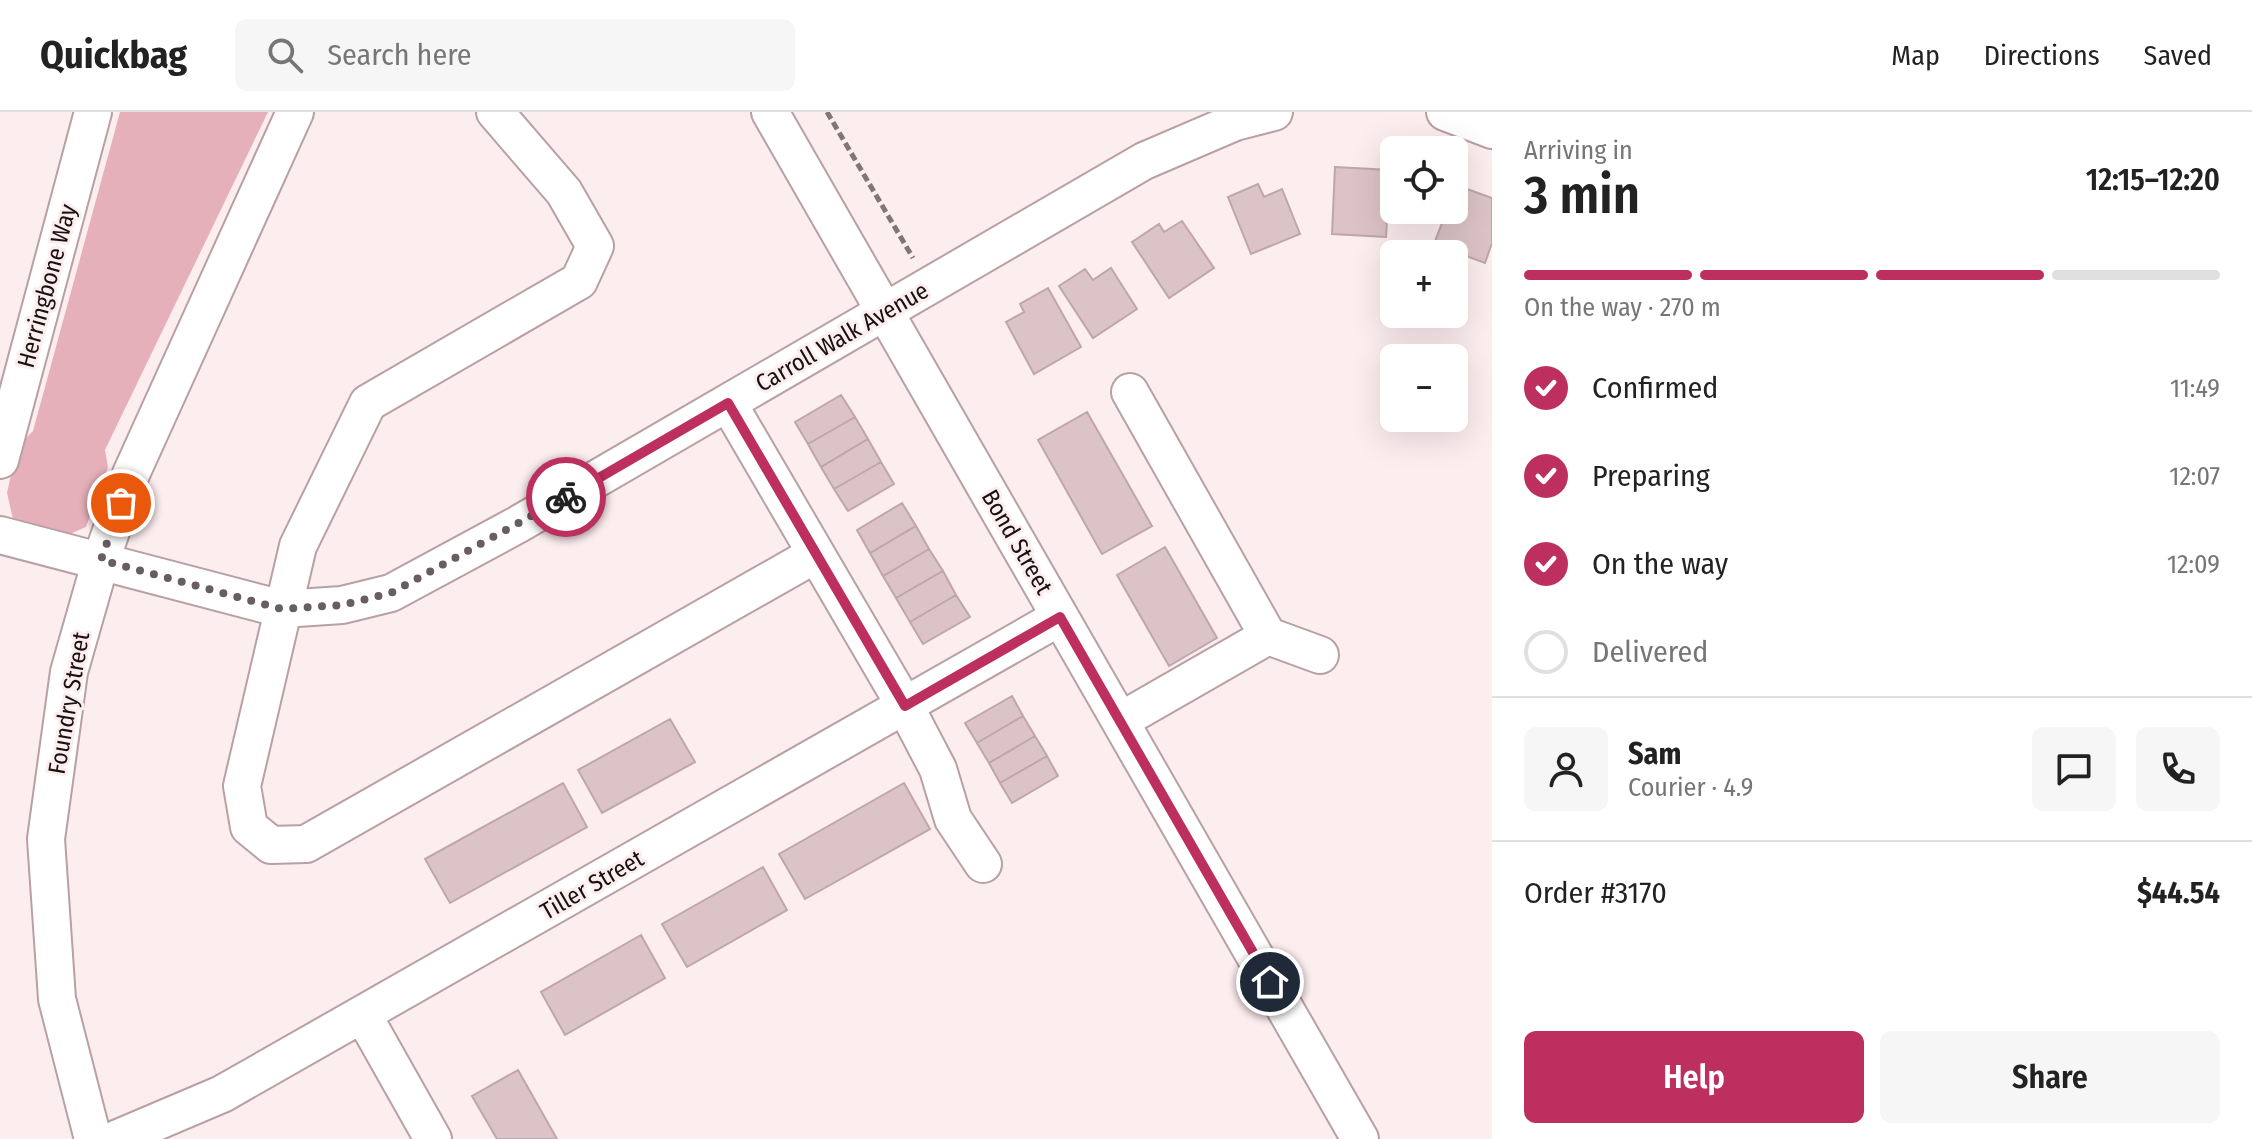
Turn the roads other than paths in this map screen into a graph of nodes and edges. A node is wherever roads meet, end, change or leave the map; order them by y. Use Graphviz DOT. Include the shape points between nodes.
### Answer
graph roads {
  1 [pos="93,112"];
  2 [pos="295,112"];
  3 [pos="495,112"];
  4 [pos="770,112"];
  5 [pos="1274,112"];
  6 [pos="1445,112"];
  7 [pos="1492,130"];
  8 [pos="885,312"];
  9 [pos="1130,392"];
  10 [pos="728,403"];
  11 [pos="0,460"];
  12 [pos="0,535"];
  13 [pos="816,554"];
  14 [pos="101,560"];
  15 [pos="282,609"];
  16 [pos="1060,617"];
  17 [pos="1268,636"];
  18 [pos="1320,655"];
  19 [pos="905,706"];
  20 [pos="1120,721"];
  21 [pos="983,864"];
  22 [pos="363,1015"];
  23 [pos="93,1139"];
  24 [pos="116,1139"];
  25 [pos="433,1139"];
  26 [pos="1360,1139"];
  1 -- 11 [label="street, Herringbone Way"];
  2 -- 14 [label="street, Foundry Street" via="131,474"];
  3 -- 15 [label="street" via="564,192 595,246 579,281 368,403 298,546"];
  4 -- 8 [label="street, Bond Street"];
  5 -- 8 [label="street, Carroll Walk Avenue" via="1235,122 1144,161"];
  6 -- 7 [label="street"];
  8 -- 10 [label="street, Carroll Walk Avenue"];
  8 -- 16 [label="street, Bond Street"];
  9 -- 17 [label="street"];
  10 -- 13 [label="street"];
  10 -- 15 [label="street, Carroll Walk Avenue" via="391,593 342,605"];
  12 -- 14 [label="street, Carroll Walk Avenue"];
  13 -- 15 [label="street" via="306,844 271,845 249,827 242,786"];
  13 -- 19 [label="street"];
  14 -- 15 [label="street, Carroll Walk Avenue"];
  14 -- 23 [label="street, Foundry Street" via="69,672 46,839 57,999"];
  16 -- 19 [label="street, Tiller Street"];
  16 -- 20 [label="street, Bond Street"];
  17 -- 18 [label="street"];
  17 -- 20 [label="street"];
  19 -- 21 [label="street" via="938,769 953,819"];
  19 -- 22 [label="street, Tiller Street"];
  20 -- 26 [label="street, Bond Street"];
  22 -- 24 [label="street, Tiller Street" via="222,1094"];
  22 -- 25 [label="street"];
}
